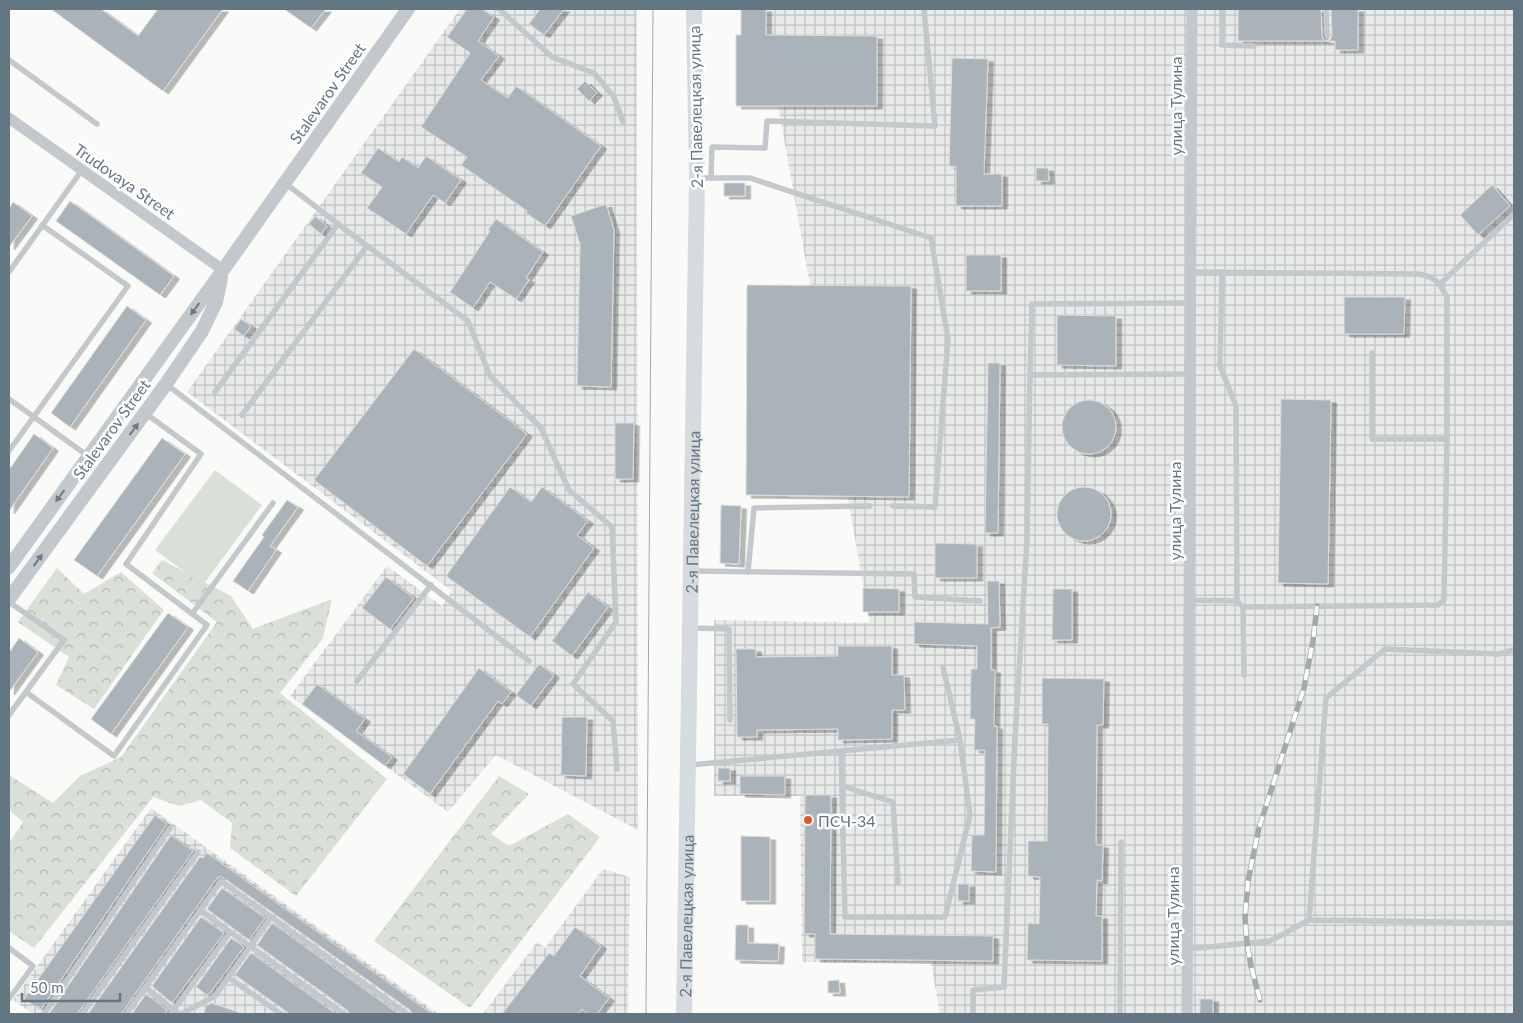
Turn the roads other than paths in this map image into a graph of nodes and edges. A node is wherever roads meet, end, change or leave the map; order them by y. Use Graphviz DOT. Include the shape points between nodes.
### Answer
graph roads {
  1 [pos="408,9"];
  2 [pos="499,9"];
  3 [pos="694,9"];
  4 [pos="924,9"];
  5 [pos="1192,9"];
  6 [pos="1222,9"];
  7 [pos="1326,9"];
  8 [pos="1327,36"];
  9 [pos="1254,46"];
  10 [pos="9,60"];
  11 [pos="9,118"];
  12 [pos="623,122"];
  13 [pos="97,124"];
  14 [pos="82,170"];
  15 [pos="704,178"];
  16 [pos="286,183"];
  17 [pos="1514,214"];
  18 [pos="338,224"];
  19 [pos="42,225"];
  20 [pos="367,246"];
  21 [pos="223,270"];
  22 [pos="9,272"];
  23 [pos="1191,272"];
  24 [pos="1222,272"];
  25 [pos="1440,284"];
  26 [pos="1191,304"];
  27 [pos="1372,353"];
  28 [pos="1191,374"];
  29 [pos="1030,375"];
  30 [pos="166,384"];
  31 [pos="216,392"];
  32 [pos="9,399"];
  33 [pos="145,413"];
  34 [pos="242,415"];
  35 [pos="33,417"];
  36 [pos="1446,439"];
  37 [pos="9,452"];
  38 [pos="88,456"];
  39 [pos="273,503"];
  40 [pos="870,506"];
  41 [pos="893,506"];
  42 [pos="9,567"];
  43 [pos="691,571"];
  44 [pos="748,572"];
  45 [pos="431,585"];
  46 [pos="1190,600"];
  47 [pos="9,601"];
  48 [pos="980,601"];
  49 [pos="1237,601"];
  50 [pos="1243,606"];
  51 [pos="192,614"];
  52 [pos="690,628"];
  53 [pos="1514,650"];
  54 [pos="529,661"];
  55 [pos="943,667"];
  56 [pos="1244,675"];
  57 [pos="357,681"];
  58 [pos="26,692"];
  59 [pos="9,715"];
  60 [pos="730,720"];
  61 [pos="960,740"];
  62 [pos="841,751"];
  63 [pos="688,766"];
  64 [pos="617,769"];
  65 [pos="842,786"];
  66 [pos="170,828"];
  67 [pos="1121,842"];
  68 [pos="198,852"];
  69 [pos="898,883"];
  70 [pos="200,910"];
  71 [pos="270,917"];
  72 [pos="1309,920"];
  73 [pos="1514,923"];
  74 [pos="230,932"];
  75 [pos="250,947"];
  76 [pos="9,948"];
  77 [pos="1188,948"];
  78 [pos="228,977"];
  79 [pos="145,988"];
  80 [pos="9,999"];
  81 [pos="172,1012"];
  82 [pos="44,1014"];
  83 [pos="82,1014"];
  84 [pos="126,1014"];
  85 [pos="180,1014"];
  86 [pos="281,1014"];
  87 [pos="344,1014"];
  88 [pos="406,1014"];
  89 [pos="684,1014"];
  90 [pos="973,1014"];
  91 [pos="1120,1014"];
  92 [pos="1187,1014"];
  1 -- 16 [label="street, Stalevarov Street"];
  2 -- 12 [label="lane" via="552,57 594,73 614,97"];
  3 -- 15 [label="main road, 2-я Павелецкая улица"];
  4 -- 15 [label="lane" via="935,126 767,121 765,148 712,147"];
  5 -- 23 [label="street, улица Тулина"];
  6 -- 9 [label="lane" via="1222,45"];
  7 -- 8 [label="lane"];
  10 -- 13 [label="lane"];
  11 -- 14 [label="street, Trudovaya Street"];
  14 -- 19 [label="lane"];
  14 -- 21 [label="street, Trudovaya Street"];
  15 -- 41 [label="lane" via="750,178 931,238 948,339 935,508"];
  15 -- 43 [label="main road, 2-я Павелецкая улица"];
  16 -- 18 [label="lane"];
  16 -- 21 [label="street, Stalevarov Street"];
  17 -- 25 [label="lane"];
  18 -- 20 [label="lane"];
  18 -- 31 [label="lane"];
  19 -- 22 [label="lane"];
  19 -- 35 [label="lane" via="128,286"];
  20 -- 34 [label="lane"];
  20 -- 64 [label="lane" via="468,321 490,376 541,428 569,490 612,527 616,622 573,684 613,721"];
  21 -- 30 [label="street, Stalevarov Street" via="216,302 202,331"];
  21 -- 38 [label="street, Stalevarov Street, one-way"];
  23 -- 24 [label="lane"];
  23 -- 26 [label="street, улица Тулина"];
  24 -- 25 [label="lane" via="1420,274 1431,276"];
  24 -- 49 [label="lane" via="1220,366 1236,406"];
  25 -- 36 [label="lane" via="1447,297"];
  26 -- 28 [label="street, улица Тулина"];
  26 -- 29 [label="lane" via="1032,304"];
  27 -- 36 [label="lane" via="1372,439"];
  28 -- 29 [label="lane"];
  28 -- 46 [label="street, улица Тулина"];
  29 -- 90 [label="lane" via="1027,540 1004,986 973,990"];
  30 -- 33 [label="street, Stalevarov Street"];
  30 -- 45 [label="lane"];
  32 -- 35 [label="lane"];
  47 -- 33 [label="street, Stalevarov Street, one-way"];
  33 -- 51 [label="lane" via="201,454 126,564"];
  35 -- 37 [label="lane"];
  35 -- 38 [label="lane"];
  36 -- 50 [label="lane" via="1444,600 1438,604"];
  38 -- 42 [label="street, Stalevarov Street, one-way"];
  39 -- 51 [label="lane"];
  40 -- 44 [label="lane" via="754,508"];
  43 -- 44 [label="lane"];
  43 -- 52 [label="main road, 2-я Павелецкая улица"];
  44 -- 48 [label="lane" via="914,574 915,598"];
  45 -- 54 [label="lane"];
  45 -- 57 [label="lane"];
  46 -- 49 [label="lane"];
  46 -- 77 [label="street, улица Тулина"];
  47 -- 58 [label="lane" via="64,640"];
  49 -- 50 [label="lane"];
  50 -- 56 [label="lane"];
  51 -- 58 [label="lane" via="207,625 114,756"];
  52 -- 60 [label="lane" via="729,629"];
  52 -- 63 [label="main road, 2-я Павелецкая улица"];
  53 -- 72 [label="lane" via="1499,654 1385,649 1326,698"];
  55 -- 61 [label="lane"];
  58 -- 59 [label="lane"];
  61 -- 62 [label="lane"];
  61 -- 65 [label="lane" via="970,815 945,917 845,917"];
  62 -- 63 [label="lane"];
  62 -- 65 [label="lane"];
  63 -- 89 [label="main road, 2-я Павелецкая улица"];
  65 -- 69 [label="lane" via="893,802"];
  66 -- 82 [label="lane"];
  67 -- 91 [label="lane"];
  68 -- 83 [label="lane"];
  70 -- 71 [label="lane" via="221,881"];
  70 -- 74 [label="lane"];
  70 -- 79 [label="lane"];
  71 -- 75 [label="lane"];
  71 -- 88 [label="lane"];
  72 -- 73 [label="lane"];
  72 -- 77 [label="lane" via="1270,941"];
  74 -- 75 [label="lane"];
  74 -- 81 [label="lane"];
  75 -- 78 [label="lane"];
  75 -- 87 [label="lane"];
  76 -- 80 [label="lane" via="33,966"];
  77 -- 92 [label="street, улица Тулина"];
  78 -- 85 [label="lane" via="215,996"];
  78 -- 86 [label="lane"];
  79 -- 81 [label="lane"];
  79 -- 84 [label="lane"];
  81 -- 85 [label="lane"];
}
